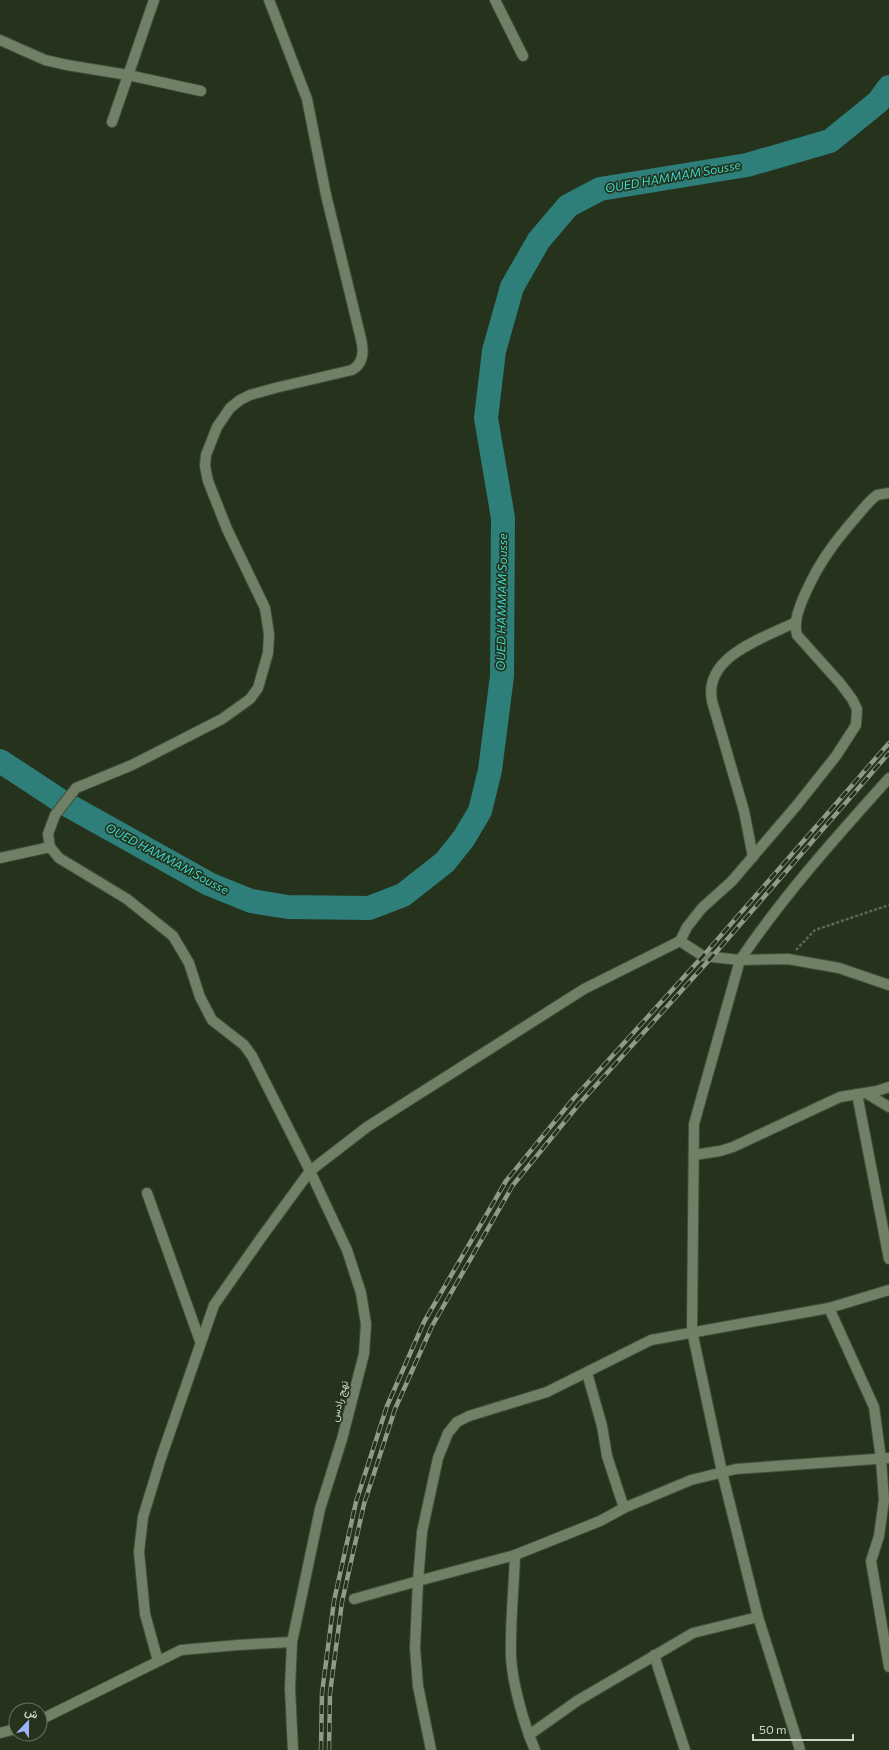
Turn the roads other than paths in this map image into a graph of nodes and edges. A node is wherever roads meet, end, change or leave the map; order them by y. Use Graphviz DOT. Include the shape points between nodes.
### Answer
graph roads {
  1 [pos="154,0"];
  2 [pos="269,0"];
  3 [pos="494,0"];
  4 [pos="0,40"];
  5 [pos="523,56"];
  6 [pos="128,75"];
  7 [pos="201,91"];
  8 [pos="112,122"];
  9 [pos="889,493"];
  10 [pos="796,622"];
  11 [pos="889,778"];
  12 [pos="50,847"];
  13 [pos="753,857"];
  14 [pos="0,858"];
  15 [pos="680,941"];
  16 [pos="740,960"];
  17 [pos="889,984"];
  18 [pos="889,1087"];
  19 [pos="862,1094"];
  20 [pos="889,1107"];
  21 [pos="694,1155"];
  22 [pos="310,1171"];
  23 [pos="148,1193"];
  24 [pos="889,1259"];
  25 [pos="889,1290"];
  26 [pos="829,1308"];
  27 [pos="692,1331"];
  28 [pos="200,1341"];
  29 [pos="587,1373"];
  30 [pos="885,1458"];
  31 [pos="722,1472"];
  32 [pos="624,1508"];
  33 [pos="515,1555"];
  34 [pos="418,1581"];
  35 [pos="354,1599"];
  36 [pos="758,1617"];
  37 [pos="292,1642"];
  38 [pos="654,1655"];
  39 [pos="158,1661"];
  40 [pos="889,1667"];
  41 [pos="48,1716"];
  42 [pos="529,1735"];
  43 [pos="293,1750"];
  44 [pos="431,1750"];
  45 [pos="535,1750"];
  46 [pos="686,1750"];
  47 [pos="800,1750"];
  1 -- 6 [label="street"];
  2 -- 12 [label="street" via="307,99 326,195 362,339 362,359 352,370 275,388 240,400 230,408 217,427 206,455 204,466 208,481 265,608 269,634 268,652 258,688 250,699 222,719 132,764 76,788 55,815 48,834"];
  3 -- 5 [label="street"];
  4 -- 6 [label="street" via="45,60"];
  6 -- 7 [label="street"];
  6 -- 8 [label="street"];
  9 -- 10 [label="street" via="877,495 870,501 827,552 812,578"];
  10 -- 13 [label="street" via="728,657 718,668 711,683 712,701 744,810"];
  10 -- 13 [label="street" via="797,635 852,700 857,709 857,720 854,731 836,756"];
  11 -- 16 [label="street" via="822,853"];
  12 -- 14 [label="street"];
  12 -- 22 [label="street, نهج رادس" via="59,858 127,899 173,936 189,963 200,997 212,1020 249,1050"];
  13 -- 15 [label="street" via="732,881 702,908"];
  15 -- 16 [label="street" via="703,956"];
  15 -- 22 [label="street" via="584,989 367,1127"];
  16 -- 17 [label="street" via="788,959 839,968"];
  16 -- 21 [label="street" via="696,1110"];
  18 -- 19 [label="street"];
  19 -- 20 [label="street"];
  19 -- 21 [label="street" via="840,1097 733,1147"];
  19 -- 24 [label="street"];
  21 -- 27 [label="street"];
  22 -- 28 [label="street" via="214,1305"];
  22 -- 37 [label="street, نهج رادس" via="347,1250 361,1293 366,1324 364,1354 320,1510"];
  23 -- 28 [label="street"];
  25 -- 26 [label="street"];
  26 -- 27 [label="street"];
  26 -- 30 [label="street" via="874,1407"];
  27 -- 29 [label="street" via="651,1340"];
  27 -- 31 [label="street"];
  28 -- 39 [label="street" via="143,1517 139,1552 145,1614"];
  29 -- 32 [label="street" via="602,1426 607,1456"];
  29 -- 34 [label="street" via="524,1400 469,1416 457,1422 448,1433 438,1458 422,1532"];
  30 -- 31 [label="street"];
  30 -- 40 [label="street" via="884,1500 879,1536 871,1561"];
  31 -- 32 [label="street" via="691,1480"];
  31 -- 36 [label="street"];
  32 -- 33 [label="street" via="600,1521"];
  33 -- 34 [label="street"];
  33 -- 42 [label="street" via="511,1656"];
  34 -- 35 [label="street"];
  34 -- 44 [label="street" via="415,1648 418,1686"];
  36 -- 38 [label="street" via="693,1633"];
  36 -- 47 [label="street"];
  37 -- 39 [label="street" via="181,1650"];
  37 -- 43 [label="street, نهج رادس" via="290,1688"];
  38 -- 42 [label="street" via="577,1701"];
  38 -- 46 [label="street"];
  39 -- 41 [label="street"];
  42 -- 45 [label="street"];
}
